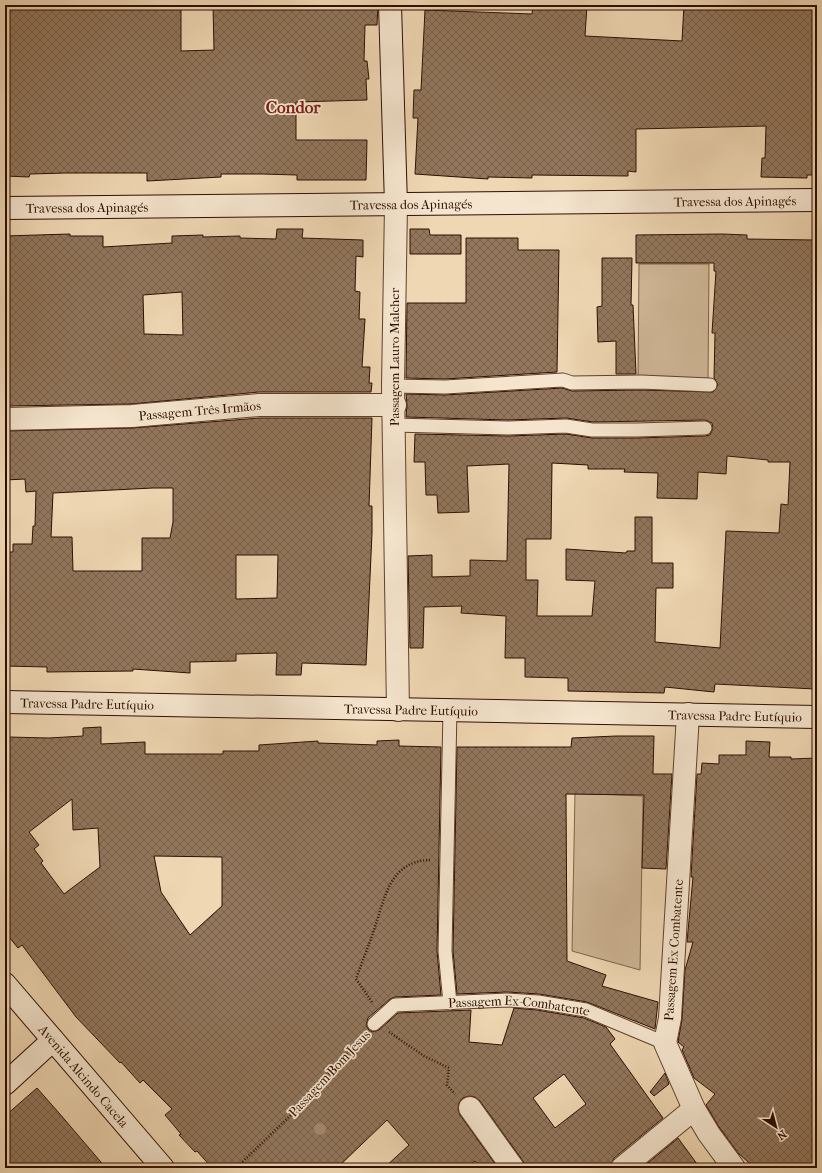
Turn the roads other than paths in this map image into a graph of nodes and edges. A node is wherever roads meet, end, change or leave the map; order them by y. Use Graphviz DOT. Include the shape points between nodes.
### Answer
graph roads {
  1 [pos="390,5"];
  2 [pos="817,200"];
  3 [pos="396,205"];
  4 [pos="5,208"];
  5 [pos="710,385"];
  6 [pos="394,406"];
  7 [pos="5,419"];
  8 [pos="705,428"];
  9 [pos="5,702"];
  10 [pos="398,710"];
  11 [pos="450,710"];
  12 [pos="688,714"];
  13 [pos="817,717"];
  14 [pos="5,984"];
  15 [pos="450,1003"];
  16 [pos="378,1020"];
  17 [pos="53,1040"];
  18 [pos="665,1044"];
  19 [pos="5,1084"];
  20 [pos="470,1108"];
  21 [pos="694,1109"];
  22 [pos="163,1168"];
  23 [pos="512,1168"];
  24 [pos="622,1168"];
  25 [pos="734,1168"];
  1 -- 3 [label="street, Passagem Lauro Malcher"];
  2 -- 3 [label="street, Travessa dos Apinagés"];
  3 -- 4 [label="street, Travessa dos Apinagés"];
  3 -- 6 [label="street, Passagem Lauro Malcher"];
  5 -- 6 [label="lane" via="572,383 563,380 445,387"];
  6 -- 7 [label="street, Passagem Três Irmãos" via="260,405 132,416"];
  6 -- 8 [label="lane" via="483,426 508,428"];
  6 -- 10 [label="street, Passagem Lauro Malcher"];
  9 -- 10 [label="street, Travessa Padre Eutíquio"];
  10 -- 11 [label="street, Travessa Padre Eutíquio"];
  11 -- 12 [label="street, Travessa Padre Eutíquio"];
  11 -- 15 [label="lane" via="445,951"];
  12 -- 13 [label="street, Travessa Padre Eutíquio"];
  12 -- 18 [label="street, Passagem Ex Combatente" via="670,1018"];
  14 -- 17 [label="street, Avenida Alcindo Cacela"];
  15 -- 16 [label="lane, Passagem Ex-Combatente" via="395,1005"];
  15 -- 18 [label="lane, Passagem Ex-Combatente" via="507,1000 586,1010"];
  17 -- 19 [label="street"];
  17 -- 22 [label="street, Avenida Alcindo Cacela"];
  18 -- 21 [label="street"];
  20 -- 23 [label="street"];
  21 -- 24 [label="street"];
  21 -- 25 [label="street"];
}
